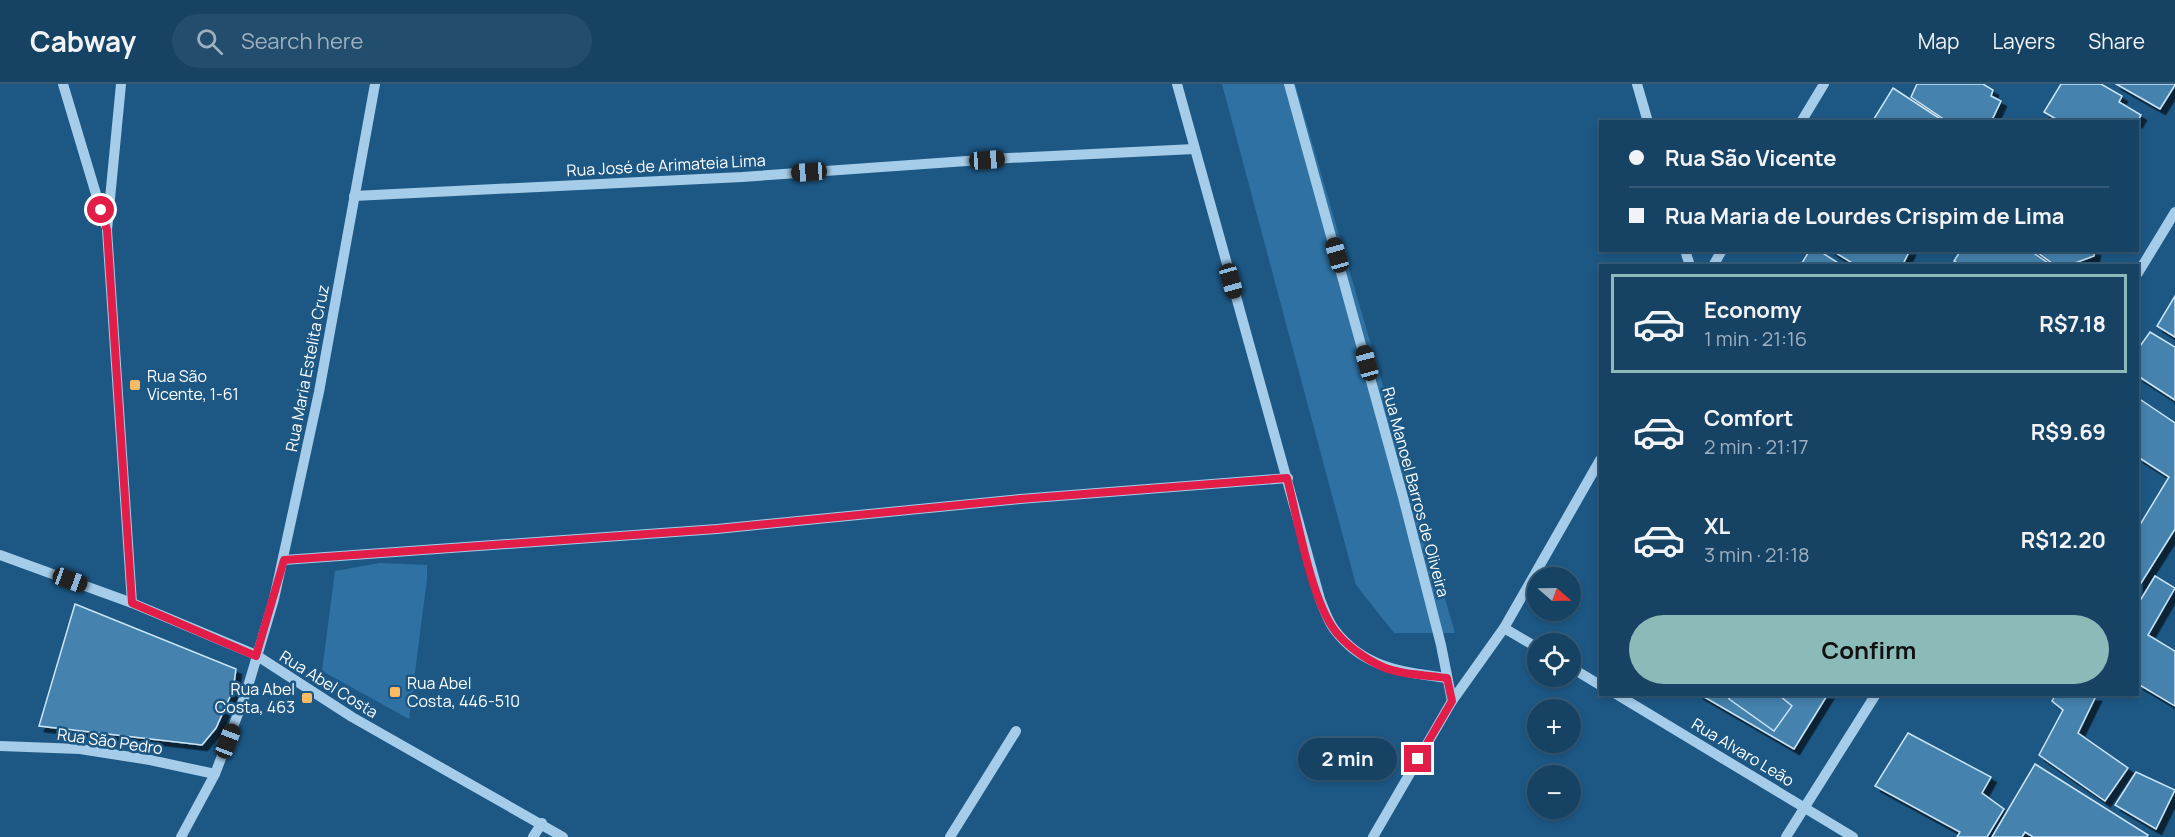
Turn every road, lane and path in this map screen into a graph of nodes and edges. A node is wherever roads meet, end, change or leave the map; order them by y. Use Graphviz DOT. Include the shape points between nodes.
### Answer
graph roads {
  1 [pos="63,84"];
  2 [pos="121,84"];
  3 [pos="375,84"];
  4 [pos="1177,84"];
  5 [pos="1289,84"];
  6 [pos="1637,84"];
  7 [pos="1824,84"];
  8 [pos="1647,120"];
  9 [pos="1802,120"];
  10 [pos="1194,149"];
  11 [pos="354,196"];
  12 [pos="2175,212"];
  13 [pos="107,230"];
  14 [pos="2139,271"];
  15 [pos="1599,462"];
  16 [pos="1287,478"];
  17 [pos="0,555"];
  18 [pos="284,560"];
  19 [pos="132,603"];
  20 [pos="1504,628"];
  21 [pos="1527,642"];
  22 [pos="256,656"];
  23 [pos="1581,674"];
  24 [pos="1447,678"];
  25 [pos="1599,684"];
  26 [pos="1619,696"];
  27 [pos="1875,696"];
  28 [pos="1452,701"];
  29 [pos="1016,731"];
  30 [pos="0,746"];
  31 [pos="215,774"];
  32 [pos="1805,806"];
  33 [pos="542,824"];
  34 [pos="182,837"];
  35 [pos="533,837"];
  36 [pos="563,837"];
  37 [pos="950,837"];
  38 [pos="1373,837"];
  39 [pos="1786,837"];
  40 [pos="1853,837"];
  1 -- 13 [label="street"];
  2 -- 13 [label="street"];
  3 -- 11 [label="street, Rua Maria Estelita Cruz"];
  4 -- 10 [label="street"];
  5 -- 24 [label="street, Rua Manoel Barros de Oliveira" via="1403,497"];
  6 -- 8 [label="street"];
  7 -- 9 [label="street"];
  10 -- 11 [label="street, Rua José de Arimateia Lima"];
  10 -- 16 [label="street"];
  11 -- 18 [label="street, Rua Maria Estelita Cruz"];
  12 -- 14 [label="street"];
  13 -- 19 [label="street"];
  15 -- 20 [label="street"];
  16 -- 18 [label="street" via="717,529"];
  16 -- 24 [label="street" via="1312,576 1333,627 1346,643 1383,667"];
  17 -- 19 [label="street, Rua Abel Costa"];
  18 -- 22 [label="street, Rua Maria Estelita Cruz"];
  19 -- 22 [label="street, Rua Abel Costa"];
  20 -- 21 [label="street"];
  20 -- 28 [label="street"];
  22 -- 31 [label="street, Rua Maria Estelita Cruz"];
  22 -- 33 [label="street, Rua Abel Costa" via="352,717"];
  23 -- 25 [label="street"];
  24 -- 28 [label="street, Rua Manoel Barros de Oliveira"];
  26 -- 32 [label="street, Rua Alvaro Leão"];
  27 -- 32 [label="street"];
  28 -- 38 [label="street"];
  29 -- 37 [label="street"];
  30 -- 31 [label="street, Rua São Pedro" via="80,749"];
  31 -- 34 [label="street, Rua Maria Estelita Cruz"];
  32 -- 39 [label="street"];
  32 -- 40 [label="street, Rua Alvaro Leão"];
  33 -- 35 [label="street"];
  33 -- 36 [label="street, Rua Abel Costa"];
}
